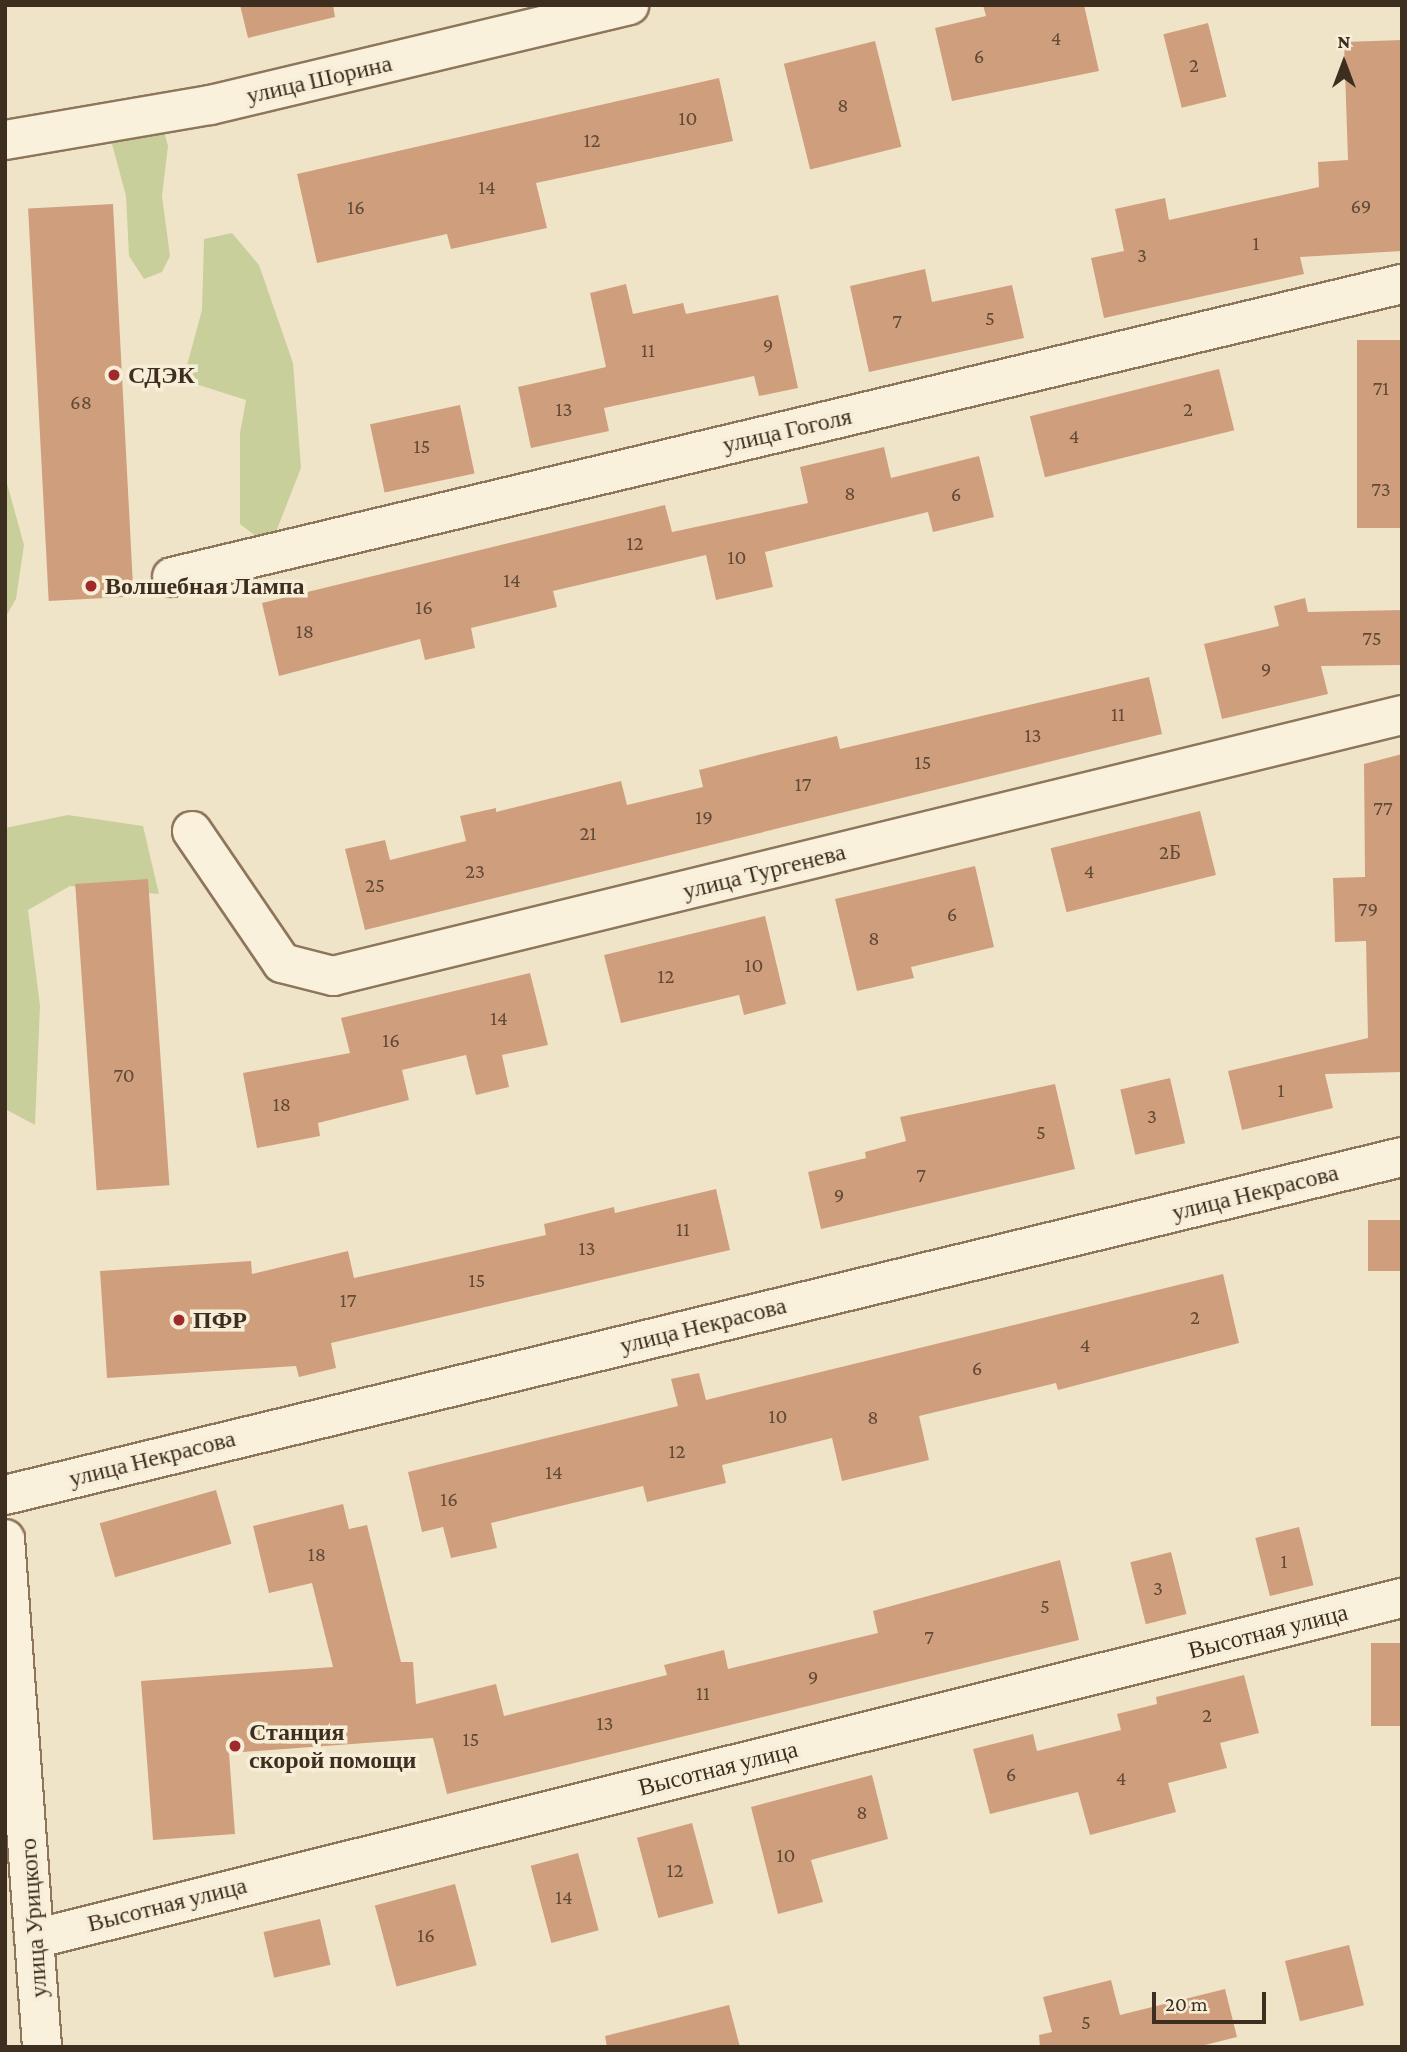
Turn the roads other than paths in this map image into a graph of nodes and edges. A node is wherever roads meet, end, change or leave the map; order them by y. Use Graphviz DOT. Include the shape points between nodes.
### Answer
graph roads {
  1 [pos="629,5"];
  2 [pos="5,140"];
  3 [pos="1402,284"];
  4 [pos="172,577"];
  5 [pos="1402,715"];
  6 [pos="192,831"];
  7 [pos="1402,1157"];
  8 [pos="5,1494"];
  9 [pos="5,1539"];
  10 [pos="1402,1598"];
  11 [pos="34,1938"];
  12 [pos="42,2047"];
  1 -- 2 [label="street, улица Шорина" via="210,106"];
  3 -- 4 [label="street, улица Гоголя"];
  5 -- 6 [label="street, улица Тургенева" via="333,976 282,963"];
  7 -- 8 [label="street, улица Некрасова"];
  9 -- 11 [label="street, улица Урицкого"];
  10 -- 11 [label="street, Высотная улица"];
  11 -- 12 [label="street, улица Урицкого"];
}
